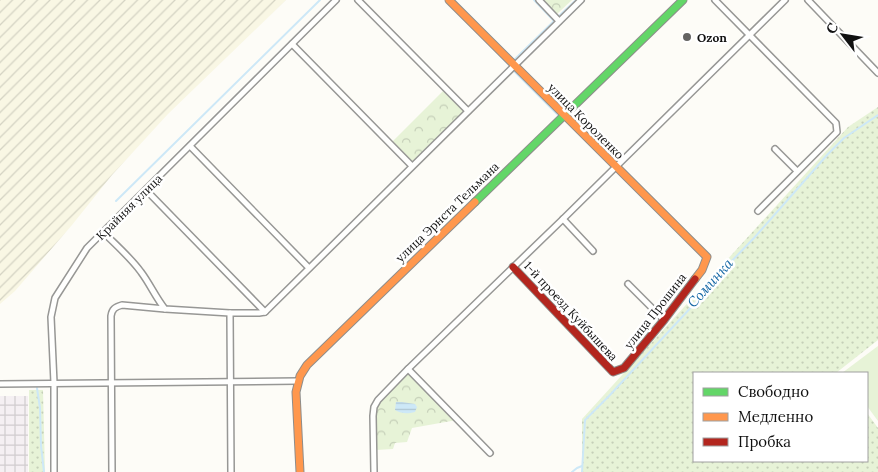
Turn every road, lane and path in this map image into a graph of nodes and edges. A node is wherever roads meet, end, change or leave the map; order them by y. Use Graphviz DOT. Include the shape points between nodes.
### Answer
graph roads {
  1 [pos="336,0"];
  2 [pos="358,0"];
  3 [pos="450,0"];
  4 [pos="539,0"];
  5 [pos="581,0"];
  6 [pos="683,0"];
  7 [pos="715,0"];
  8 [pos="785,0"];
  9 [pos="808,0"];
  10 [pos="559,21"];
  11 [pos="750,34"];
  12 [pos="292,44"];
  13 [pos="514,65"];
  14 [pos="878,73"];
  15 [pos="468,111"];
  16 [pos="564,114"];
  17 [pos="190,146"];
  18 [pos="775,149"];
  19 [pos="412,166"];
  20 [pos="616,167"];
  21 [pos="797,171"];
  22 [pos="146,190"];
  23 [pos="758,211"];
  24 [pos="563,219"];
  25 [pos="103,232"];
  26 [pos="593,251"];
  27 [pos="707,257"];
  28 [pos="513,267"];
  29 [pos="309,268"];
  30 [pos="628,284"];
  31 [pos="165,309"];
  32 [pos="265,312"];
  33 [pos="230,313"];
  34 [pos="664,320"];
  35 [pos="408,369"];
  36 [pos="613,372"];
  37 [pos="230,381"];
  38 [pos="298,381"];
  39 [pos="54,383"];
  40 [pos="112,383"];
  41 [pos="0,384"];
  42 [pos="490,453"];
  43 [pos="54,472"];
  44 [pos="112,472"];
  45 [pos="231,472"];
  46 [pos="300,472"];
  47 [pos="374,472"];
  1 -- 12 [label="street, Крайняя улица"];
  2 -- 15 [label="street"];
  3 -- 13 [label="street, улица Короленко"];
  4 -- 10 [label="street"];
  5 -- 10 [label="street"];
  6 -- 16 [label="street, улица Эрнста Тельмана"];
  7 -- 11 [label="street"];
  8 -- 11 [label="street"];
  9 -- 14 [label="street"];
  10 -- 13 [label="street"];
  11 -- 20 [label="street"];
  11 -- 21 [label="street" via="836,123 837,132"];
  12 -- 17 [label="street, Крайняя улица"];
  12 -- 19 [label="street"];
  13 -- 15 [label="street"];
  13 -- 16 [label="street, улица Короленко"];
  15 -- 19 [label="street"];
  16 -- 20 [label="street, улица Короленко"];
  16 -- 38 [label="street, улица Эрнста Тельмана" via="310,361"];
  17 -- 22 [label="street, Крайняя улица"];
  17 -- 29 [label="street"];
  18 -- 21 [label="street"];
  19 -- 29 [label="street"];
  20 -- 24 [label="street"];
  20 -- 27 [label="street, улица Короленко"];
  21 -- 23 [label="street"];
  22 -- 25 [label="street, Крайняя улица"];
  22 -- 32 [label="street"];
  24 -- 26 [label="street"];
  24 -- 28 [label="street"];
  25 -- 31 [label="street" via="140,270"];
  25 -- 39 [label="street, Крайняя улица" via="87,248 52,305"];
  27 -- 34 [label="street, улица Прошина" via="702,270"];
  28 -- 35 [label="street"];
  28 -- 36 [label="street, 1-й проезд Куйбышева"];
  29 -- 32 [label="street"];
  30 -- 34 [label="street"];
  31 -- 33 [label="street"];
  31 -- 40 [label="street" via="122,305 112,311"];
  32 -- 33 [label="street"];
  33 -- 37 [label="street"];
  34 -- 36 [label="street, улица Прошина" via="624,368"];
  35 -- 42 [label="street"];
  35 -- 47 [label="street" via="374,407"];
  37 -- 38 [label="street"];
  37 -- 40 [label="street"];
  37 -- 45 [label="street"];
  38 -- 46 [label="street, улица Эрнста Тельмана"];
  39 -- 40 [label="street"];
  39 -- 41 [label="street"];
  39 -- 43 [label="street, Крайняя улица"];
  40 -- 44 [label="street"];
}
